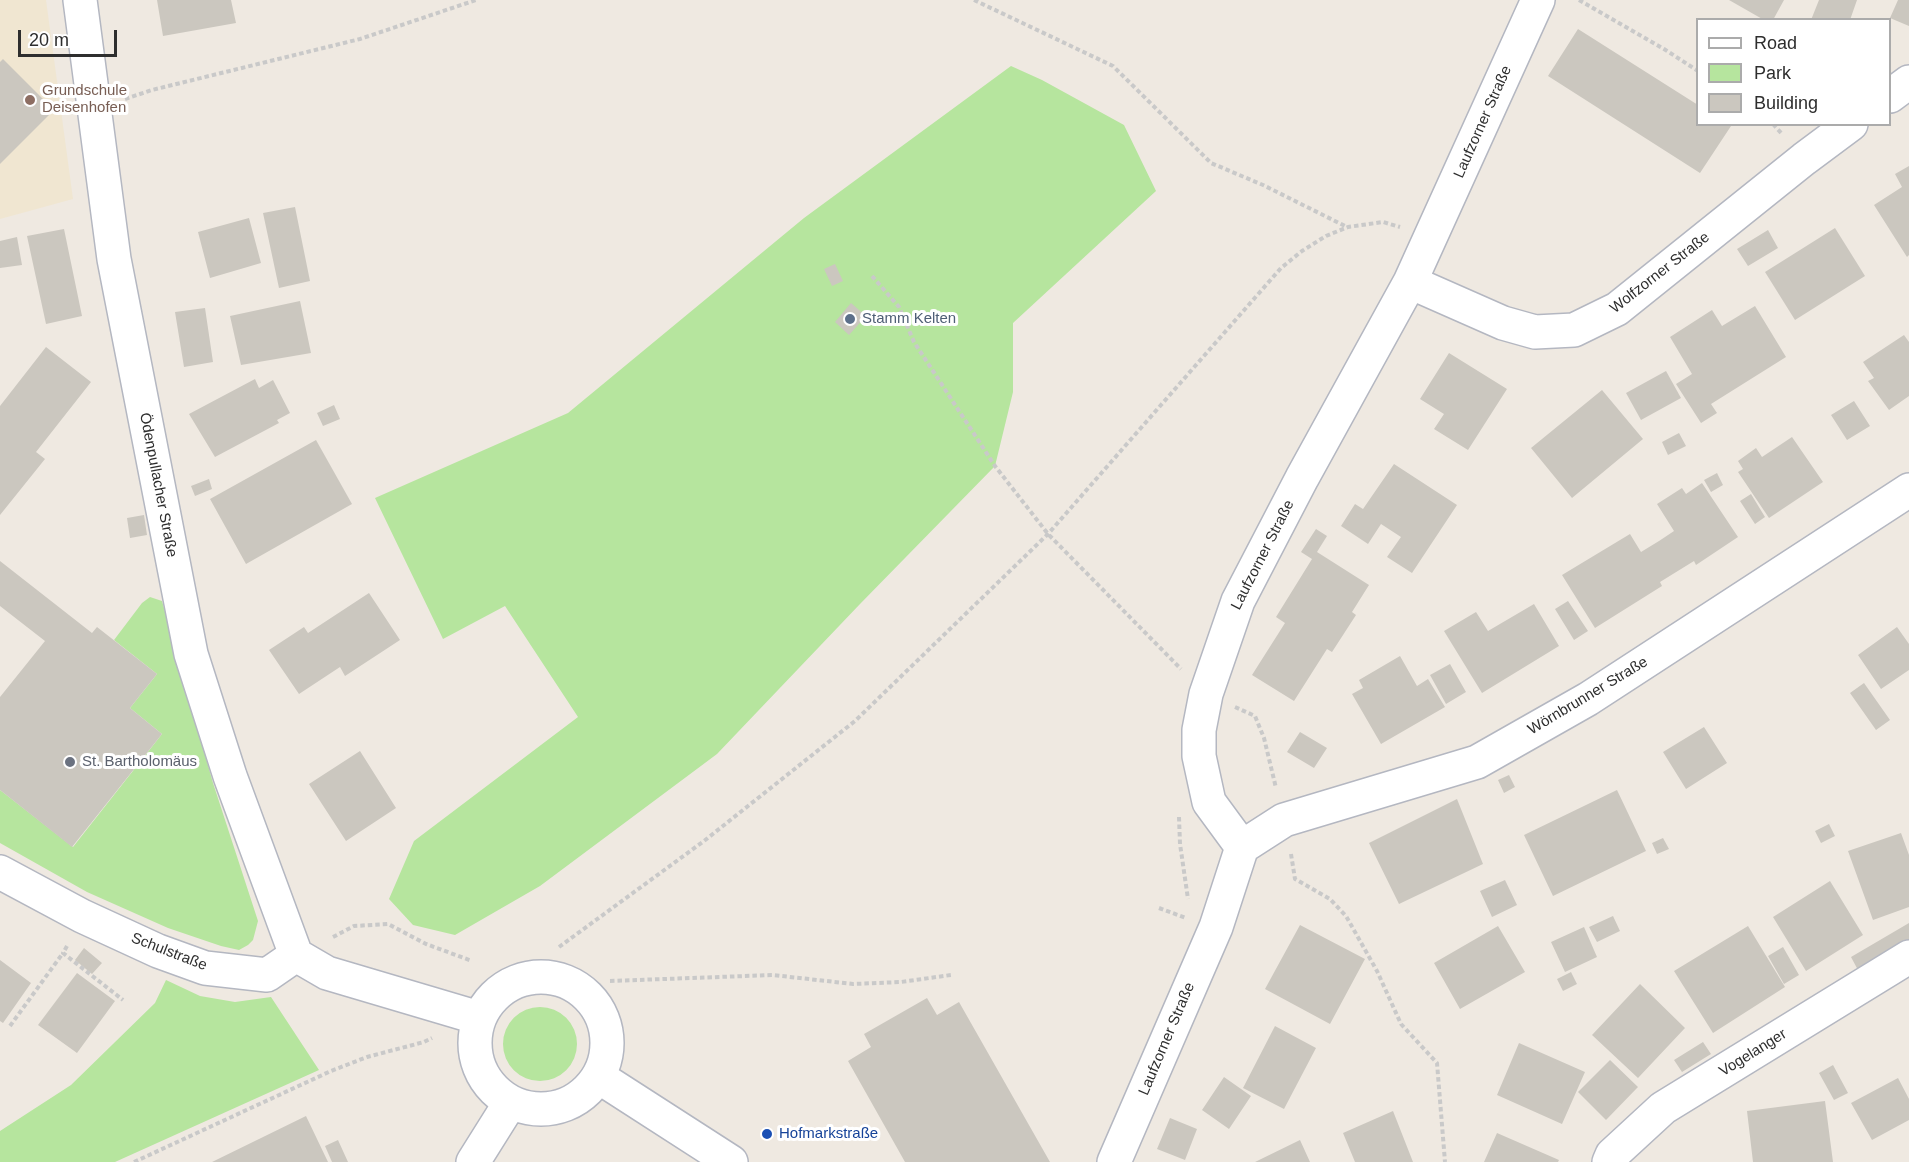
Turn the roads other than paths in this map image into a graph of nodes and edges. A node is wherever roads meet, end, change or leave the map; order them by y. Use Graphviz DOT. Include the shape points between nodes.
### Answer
graph roads {
  1 [pos="80,0"];
  2 [pos="1538,0"];
  3 [pos="1909,82"];
  4 [pos="1891,95"];
  5 [pos="1848,126"];
  6 [pos="1410,282"];
  7 [pos="1909,490"];
  8 [pos="1242,847"];
  9 [pos="0,872"];
  10 [pos="296,955"];
  11 [pos="1909,957"];
  12 [pos="479,1018"];
  13 [pos="599,1077"];
  14 [pos="510,1103"];
  15 [pos="473,1162"];
  16 [pos="731,1162"];
  17 [pos="1114,1162"];
  18 [pos="1609,1162"];
  1 -- 10 [label="street, Ödenpullacher Straße" via="114,258 190,654"];
  2 -- 6 [label="street, Laufzorner Straße"];
  3 -- 4 [label="street"];
  5 -- 6 [label="street, Wolfzorner Straße" via="1617,309 1574,330 1535,332 1503,323"];
  6 -- 8 [label="street, Laufzorner Straße" via="1238,601 1206,694 1199,730 1204,784 1209,802"];
  7 -- 8 [label="street, Wörnbrunner Straße" via="1588,699 1477,762 1284,820"];
  8 -- 17 [label="street, Laufzorner Straße" via="1216,927"];
  9 -- 10 [label="street, Schulstraße" via="91,920 205,968 267,975"];
  10 -- 12 [label="street" via="327,973"];
  11 -- 18 [label="street, Vogelanger" via="1663,1108"];
  12 -- 13 [label="street" via="489,1001 522,980 541,976 579,988 603,1019 608,1038"];
  12 -- 14 [label="street" via="474,1037 476,1057 494,1091"];
  13 -- 14 [label="street" via="575,1101 560,1107 543,1110"];
  13 -- 16 [label="street"];
  14 -- 15 [label="street"];
}
